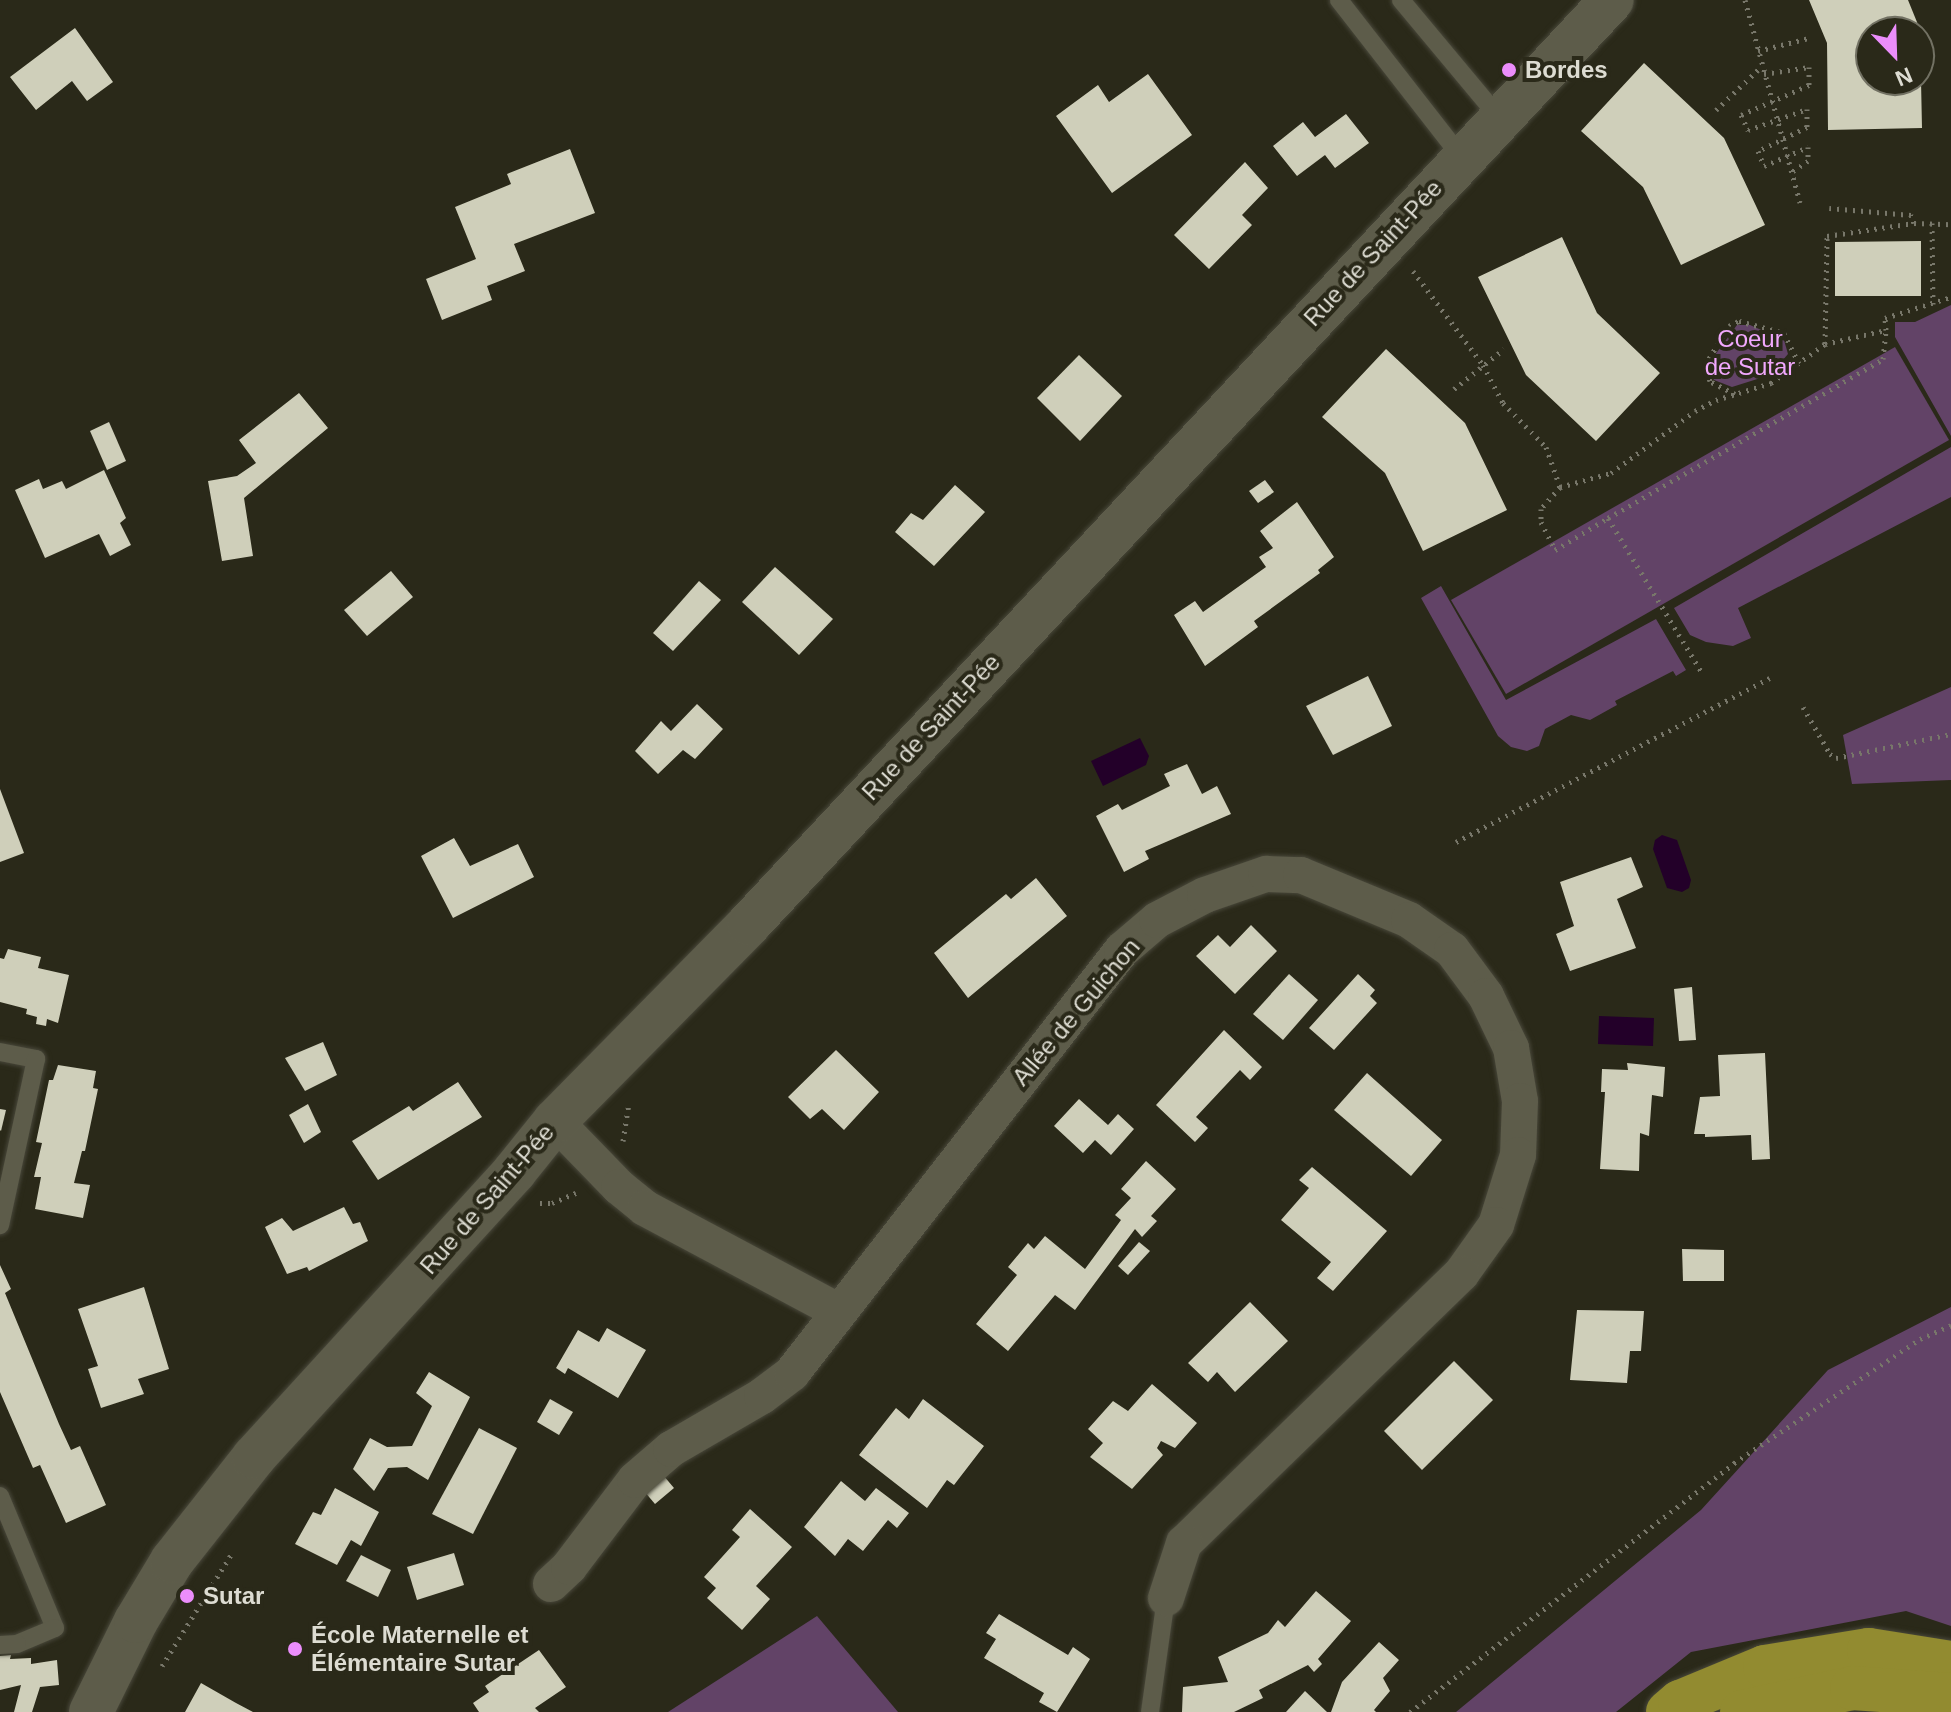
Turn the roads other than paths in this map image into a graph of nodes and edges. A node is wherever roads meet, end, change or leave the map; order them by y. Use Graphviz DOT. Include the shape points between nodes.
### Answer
graph roads {
  1 [pos="1339,0"];
  2 [pos="1401,0"];
  3 [pos="1612,0"];
  4 [pos="1500,119"];
  5 [pos="1462,158"];
  6 [pos="0,1052"];
  7 [pos="555,1121"];
  8 [pos="0,1225"];
  9 [pos="838,1311"];
  10 [pos="0,1496"];
  11 [pos="551,1584"];
  12 [pos="1166,1598"];
  13 [pos="0,1645"];
  14 [pos="1951,1663"];
  15 [pos="1951,1695"];
  16 [pos="91,1712"];
  17 [pos="1150,1712"];
  18 [pos="1668,1712"];
  19 [pos="1742,1712"];
  1 -- 5 [label="lane"];
  2 -- 4 [label="lane"];
  3 -- 4 [label="main road, Rue de Saint-Pée"];
  4 -- 5 [label="main road, Rue de Saint-Pée"];
  5 -- 7 [label="main road, Rue de Saint-Pée" via="749,924"];
  6 -- 8 [label="lane" via="36,1059"];
  7 -- 9 [label="street" via="645,1208"];
  7 -- 16 [label="main road, Rue de Saint-Pée" via="254,1457 172,1561"];
  9 -- 11 [label="street, Allée de Guichon" via="792,1373 671,1449 635,1480"];
  9 -- 12 [label="street, Allée de Guichon" via="1122,950 1157,920 1205,895 1266,874 1301,875 1409,920 1452,950 1486,996 1511,1048 1520,1101 1518,1155 1496,1225 1461,1274 1184,1543"];
  10 -- 13 [label="lane" via="55,1628 17,1644"];
  12 -- 17 [label="lane"];
  14 -- 18 [label="highway" via="1869,1650 1780,1665 1680,1702"];
  15 -- 19 [label="highway" via="1852,1688"];
}
